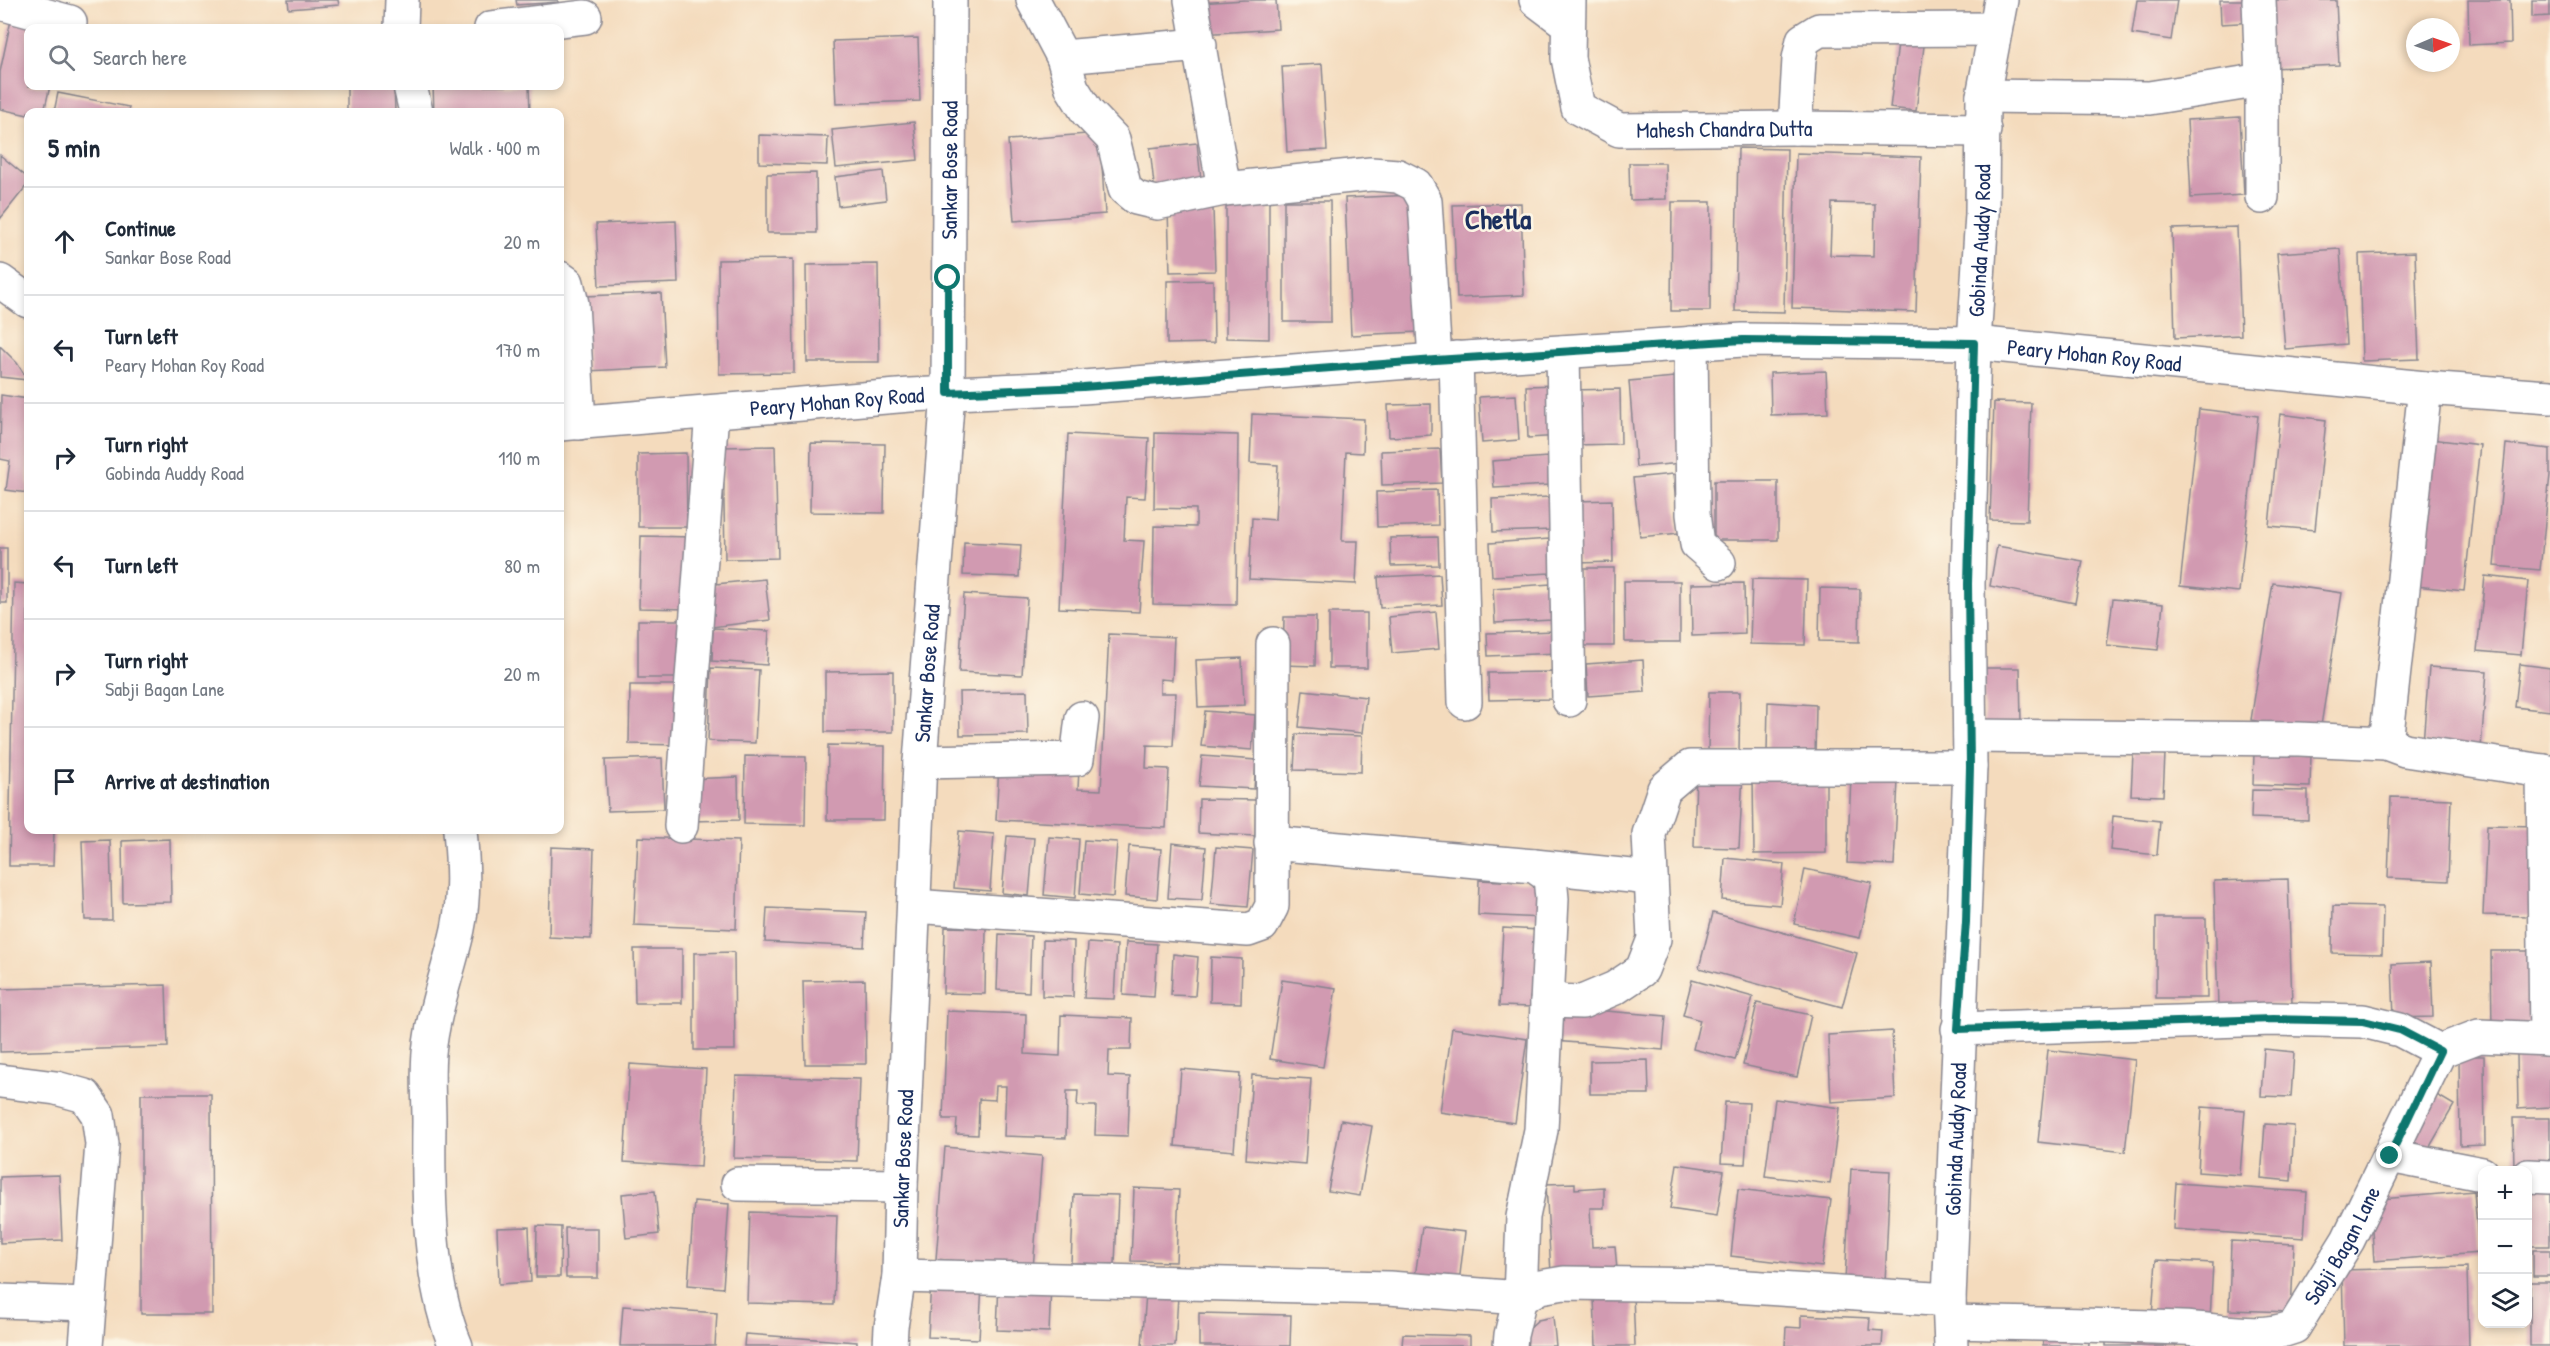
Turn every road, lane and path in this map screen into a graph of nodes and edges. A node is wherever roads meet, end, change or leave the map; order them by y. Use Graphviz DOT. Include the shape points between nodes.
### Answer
graph roads {
  1 [pos="402,0"];
  2 [pos="950,0"];
  3 [pos="1033,0"];
  4 [pos="1191,0"];
  5 [pos="1536,0"];
  6 [pos="2259,0"];
  7 [pos="0,3"];
  8 [pos="1568,12"];
  9 [pos="1998,14"];
  10 [pos="585,17"];
  11 [pos="70,22"];
  12 [pos="401,24"];
  13 [pos="525,24"];
  14 [pos="1200,45"];
  15 [pos="1063,57"];
  16 [pos="2262,81"];
  17 [pos="411,90"];
  18 [pos="1983,96"];
  19 [pos="415,108"];
  20 [pos="1795,128"];
  21 [pos="1984,130"];
  22 [pos="1224,189"];
  23 [pos="2262,197"];
  24 [pos="0,281"];
  25 [pos="564,281"];
  26 [pos="24,298"];
  27 [pos="1692,343"];
  28 [pos="1974,343"];
  29 [pos="1563,351"];
  30 [pos="1445,359"];
  31 [pos="2425,388"];
  32 [pos="948,393"];
  33 [pos="2550,397"];
  34 [pos="712,412"];
  35 [pos="569,424"];
  36 [pos="1719,563"];
  37 [pos="1272,644"];
  38 [pos="1569,700"];
  39 [pos="1465,702"];
  40 [pos="1082,718"];
  41 [pos="2386,744"];
  42 [pos="1970,752"];
  43 [pos="920,762"];
  44 [pos="2547,772"];
  45 [pos="681,826"];
  46 [pos="460,834"];
  47 [pos="1272,843"];
  48 [pos="1534,866"];
  49 [pos="1651,878"];
  50 [pos="2547,885"];
  51 [pos="914,906"];
  52 [pos="1547,1001"];
  53 [pos="1958,1029"];
  54 [pos="2548,1039"];
  55 [pos="2440,1051"];
  56 [pos="0,1081"];
  57 [pos="2390,1156"];
  58 [pos="2478,1173"];
  59 [pos="2532,1176"];
  60 [pos="2550,1177"];
  61 [pos="738,1184"];
  62 [pos="901,1186"];
  63 [pos="899,1276"];
  64 [pos="1520,1299"];
  65 [pos="0,1300"];
  66 [pos="89,1304"];
  67 [pos="1951,1323"];
  68 [pos="86,1346"];
  69 [pos="456,1346"];
  70 [pos="890,1346"];
  71 [pos="1510,1346"];
  1 -- 12 [label="street"];
  2 -- 32 [label="street, Sankar Bose Road"];
  3 -- 15 [label="street"];
  4 -- 14 [label="street"];
  5 -- 8 [label="street"];
  6 -- 16 [label="street"];
  7 -- 11 [label="street"];
  8 -- 20 [label="street, Mahesh Chandra Dutta" via="1568,58 1578,108 1619,130"];
  9 -- 18 [label="street, Gobinda Auddy Road"];
  9 -- 20 [label="street" via="1819,30 1803,40"];
  10 -- 13 [label="street"];
  14 -- 15 [label="street"];
  14 -- 22 [label="street"];
  15 -- 22 [label="street" via="1072,88 1087,112 1113,139 1125,189 1131,194 1157,203"];
  16 -- 18 [label="street" via="2149,98"];
  16 -- 23 [label="street"];
  17 -- 19 [label="street"];
  18 -- 21 [label="street, Gobinda Auddy Road"];
  20 -- 21 [label="street, Mahesh Chandra Dutta"];
  21 -- 28 [label="street, Gobinda Auddy Road"];
  22 -- 30 [label="street" via="1371,174 1398,176 1416,185 1425,201"];
  24 -- 26 [label="street"];
  25 -- 35 [label="street" via="572,304"];
  27 -- 28 [label="street, Peary Mohan Roy Road"];
  27 -- 29 [label="street, Peary Mohan Roy Road"];
  27 -- 36 [label="street" via="1693,514 1697,544"];
  28 -- 31 [label="street, Peary Mohan Roy Road"];
  28 -- 42 [label="street, Gobinda Auddy Road" via="1968,584"];
  29 -- 30 [label="street, Peary Mohan Roy Road"];
  29 -- 38 [label="street"];
  30 -- 32 [label="street, Peary Mohan Roy Road" via="1083,387"];
  30 -- 39 [label="street"];
  31 -- 33 [label="street, Peary Mohan Roy Road"];
  31 -- 41 [label="street"];
  32 -- 34 [label="street, Peary Mohan Roy Road"];
  32 -- 43 [label="street, Sankar Bose Road"];
  34 -- 35 [label="street, Peary Mohan Roy Road"];
  34 -- 45 [label="street"];
  37 -- 47 [label="street"];
  40 -- 43 [label="street" via="1077,759"];
  41 -- 42 [label="street" via="2299,739"];
  41 -- 44 [label="street"];
  42 -- 49 [label="street" via="1690,767 1664,789 1649,834"];
  42 -- 53 [label="street, Gobinda Auddy Road" via="1966,922"];
  43 -- 51 [label="street, Sankar Bose Road"];
  44 -- 50 [label="street"];
  46 -- 69 [label="street" via="464,869 458,928 429,1053 428,1179 435,1262"];
  47 -- 48 [label="street"];
  47 -- 51 [label="street" via="1272,906 1262,925 1248,930"];
  48 -- 49 [label="street"];
  48 -- 52 [label="street" via="1550,877"];
  49 -- 52 [label="street" via="1654,939 1642,970 1615,988 1582,1002"];
  50 -- 54 [label="street"];
  51 -- 62 [label="street, Sankar Bose Road"];
  52 -- 64 [label="street" via="1541,1130 1523,1217"];
  53 -- 55 [label="street" via="2273,1019 2363,1021 2400,1030"];
  53 -- 67 [label="street, Gobinda Auddy Road"];
  54 -- 55 [label="street" via="2479,1036"];
  55 -- 57 [label="street, Sabji Bagan Lane"];
  56 -- 66 [label="street" via="85,1096 98,1115 102,1144"];
  57 -- 58 [label="street"];
  57 -- 67 [label="street, Sabji Bagan Lane" via="2348,1240 2294,1327 2281,1332 2260,1335 2184,1328"];
  59 -- 60 [label="street"];
  61 -- 62 [label="street"];
  62 -- 63 [label="street, Sankar Bose Road"];
  63 -- 64 [label="street" via="1389,1288"];
  63 -- 70 [label="street, Sankar Bose Road"];
  64 -- 67 [label="street, Sabji Bagan Lane" via="1540,1287 1564,1283 1718,1285"];
  64 -- 71 [label="street"];
  65 -- 66 [label="street"];
  66 -- 68 [label="street"];
}
